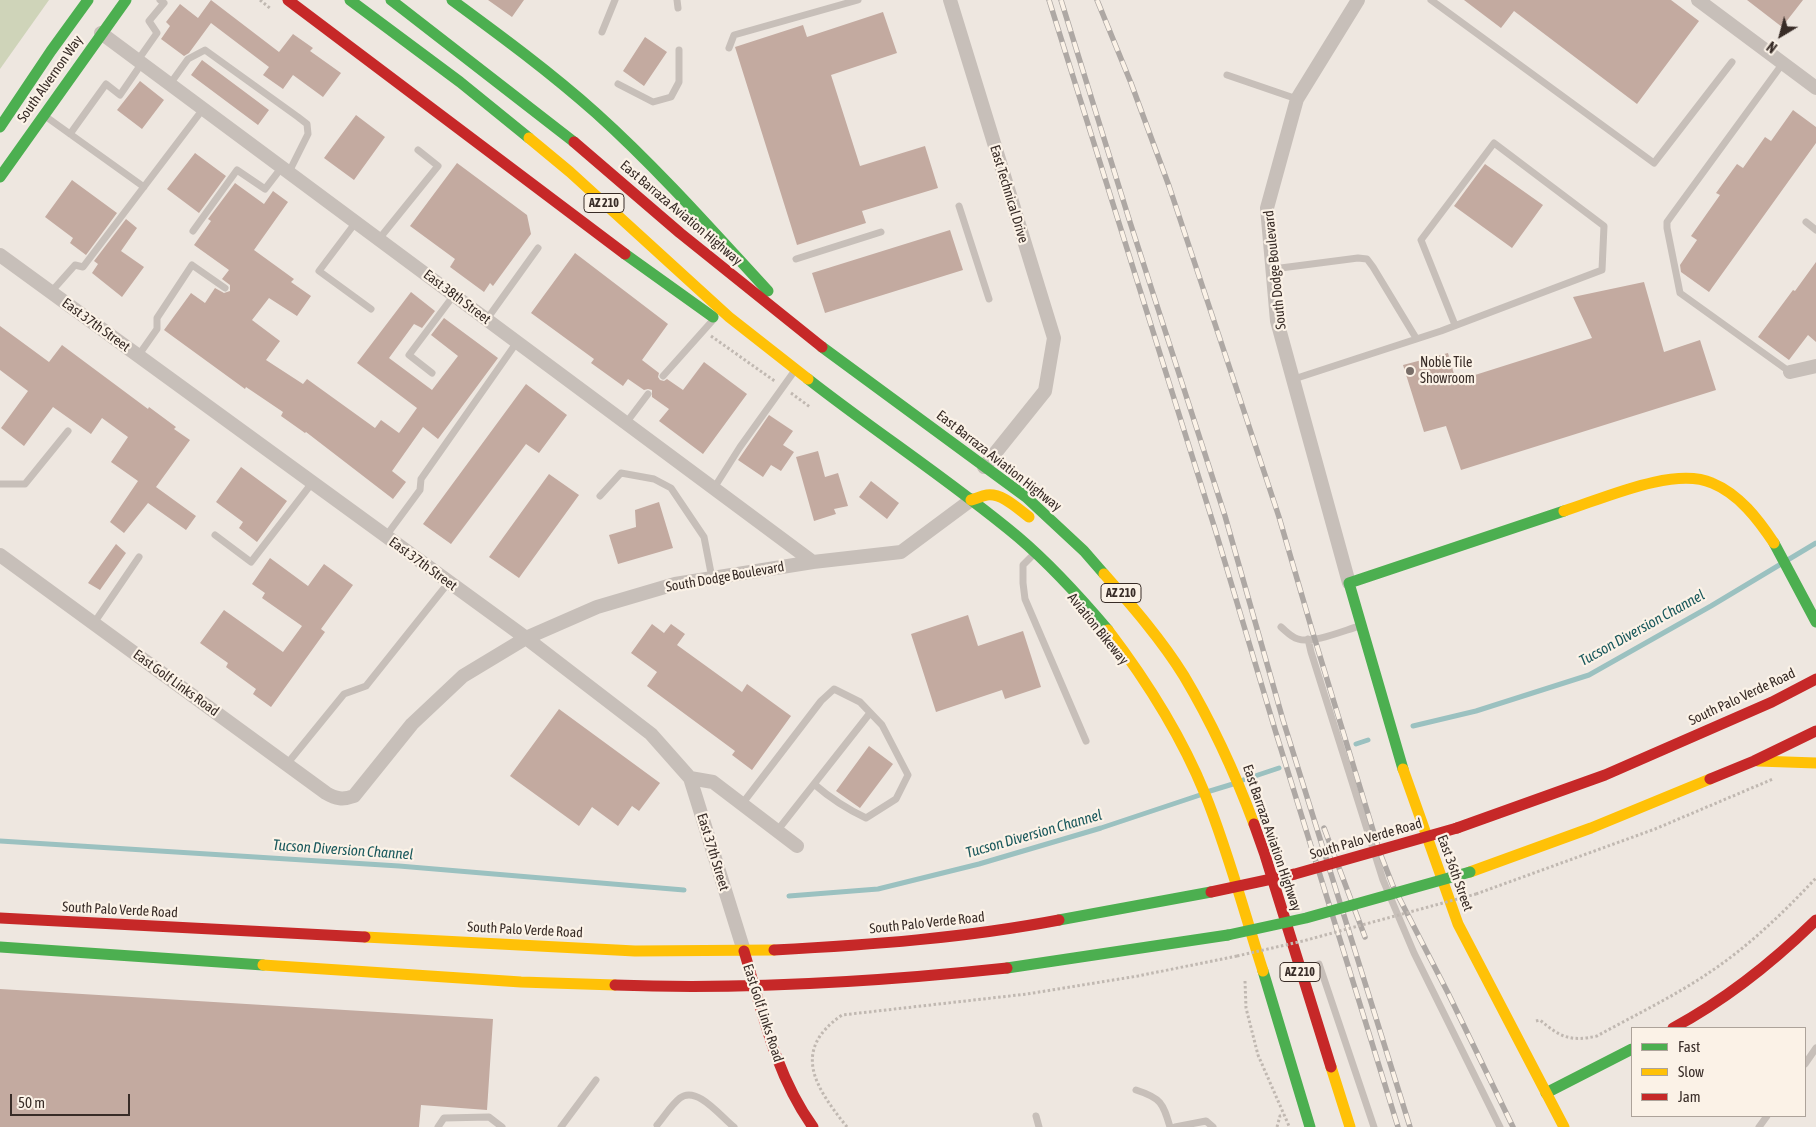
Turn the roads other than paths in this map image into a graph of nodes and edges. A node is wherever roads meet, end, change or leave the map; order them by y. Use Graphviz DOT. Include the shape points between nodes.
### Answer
graph roads {
  1 [pos="88,0"];
  2 [pos="126,0"];
  3 [pos="160,0"];
  4 [pos="288,0"];
  5 [pos="350,0"];
  6 [pos="391,0"];
  7 [pos="452,0"];
  8 [pos="615,0"];
  9 [pos="858,0"];
  10 [pos="950,0"];
  11 [pos="1358,0"];
  12 [pos="1430,0"];
  13 [pos="1698,0"];
  14 [pos="602,32"];
  15 [pos="101,33"];
  16 [pos="729,48"];
  17 [pos="679,50"];
  18 [pos="140,62"];
  19 [pos="1732,62"];
  20 [pos="1783,63"];
  21 [pos="1227,75"];
  22 [pos="170,84"];
  23 [pos="618,84"];
  24 [pos="1816,88"];
  25 [pos="1297,99"];
  26 [pos="203,109"];
  27 [pos="43,115"];
  28 [pos="0,127"];
  29 [pos="70,134"];
  30 [pos="418,150"];
  31 [pos="285,170"];
  32 [pos="0,176"];
  33 [pos="144,187"];
  34 [pos="959,206"];
  35 [pos="356,222"];
  36 [pos="1806,222"];
  37 [pos="192,230"];
  38 [pos="1816,230"];
  39 [pos="881,232"];
  40 [pos="378,239"];
  41 [pos="538,248"];
  42 [pos="0,255"];
  43 [pos="796,259"];
  44 [pos="1273,269"];
  45 [pos="225,288"];
  46 [pos="51,292"];
  47 [pos="454,295"];
  48 [pos="989,299"];
  49 [pos="371,309"];
  50 [pos="487,319"];
  51 [pos="715,319"];
  52 [pos="1455,325"];
  53 [pos="1416,338"];
  54 [pos="517,342"];
  55 [pos="138,356"];
  56 [pos="1816,366"];
  57 [pos="1790,372"];
  58 [pos="793,373"];
  59 [pos="432,374"];
  60 [pos="663,376"];
  61 [pos="1294,379"];
  62 [pos="875,385"];
  63 [pos="648,394"];
  64 [pos="851,413"];
  65 [pos="626,423"];
  66 [pos="68,431"];
  67 [pos="984,467"];
  68 [pos="312,483"];
  69 [pos="0,484"];
  70 [pos="714,488"];
  71 [pos="600,496"];
  72 [pos="971,500"];
  73 [pos="215,535"];
  74 [pos="386,536"];
  75 [pos="1035,553"];
  76 [pos="0,555"];
  77 [pos="139,557"];
  78 [pos="812,562"];
  79 [pos="712,578"];
  80 [pos="449,582"];
  81 [pos="1349,583"];
  82 [pos="1816,622"];
  83 [pos="94,623"];
  84 [pos="1361,626"];
  85 [pos="1282,628"];
  86 [pos="526,638"];
  87 [pos="1308,640"];
  88 [pos="1816,679"];
  89 [pos="870,713"];
  90 [pos="1206,716"];
  91 [pos="1816,731"];
  92 [pos="1086,740"];
  93 [pos="1754,760"];
  94 [pos="1816,763"];
  95 [pos="287,764"];
  96 [pos="690,778"];
  97 [pos="814,784"];
  98 [pos="354,796"];
  99 [pos="742,804"];
  100 [pos="777,831"];
  101 [pos="797,846"];
  102 [pos="0,918"];
  103 [pos="1816,920"];
  104 [pos="0,947"];
  105 [pos="744,951"];
  106 [pos="1319,964"];
  107 [pos="755,987"];
  108 [pos="1675,1027"];
  109 [pos="1816,1048"];
  110 [pos="1631,1050"];
  111 [pos="1806,1063"];
  112 [pos="596,1080"];
  113 [pos="1136,1090"];
  114 [pos="1546,1093"];
  115 [pos="1036,1116"];
  116 [pos="806,1122"];
  117 [pos="657,1125"];
  118 [pos="438,1127"];
  119 [pos="502,1127"];
  120 [pos="561,1127"];
  121 [pos="734,1127"];
  122 [pos="813,1127"];
  123 [pos="1039,1127"];
  124 [pos="1170,1127"];
  125 [pos="1175,1127"];
  126 [pos="1213,1127"];
  127 [pos="1310,1127"];
  128 [pos="1350,1127"];
  129 [pos="1374,1127"];
  130 [pos="1500,1127"];
  131 [pos="1564,1127"];
  1 -- 28 [label="main road, South Alvernon Way"];
  2 -- 15 [label="main road, South Alvernon Way"];
  3 -- 18 [label="lane" via="164,3 149,21 157,33"];
  4 -- 51 [label="main road"];
  5 -- 64 [label="main road, AZ 210" via="460,82 570,172 729,317"];
  6 -- 62 [label="main road, East Barraza Aviation Highway / AZ 210" via="587,152 799,330"];
  7 -- 62 [label="main road" via="596,114 688,204 771,295"];
  8 -- 14 [label="lane"];
  9 -- 16 [label="lane" via="734,35"];
  10 -- 67 [label="street, East Technical Drive" via="1054,338 1045,390"];
  11 -- 25 [label="street, South Dodge Boulevard"];
  12 -- 19 [label="lane" via="1654,163"];
  13 -- 20 [label="street"];
  15 -- 18 [label="street, East 38th Street"];
  15 -- 27 [label="main road, South Alvernon Way"];
  17 -- 23 [label="lane" via="679,82 671,97 653,102"];
  18 -- 22 [label="street, East 38th Street"];
  18 -- 29 [label="lane" via="120,95 106,84"];
  20 -- 24 [label="street"];
  20 -- 57 [label="lane" via="1667,222 1667,228 1680,293"];
  21 -- 25 [label="lane"];
  22 -- 26 [label="street, East 38th Street"];
  22 -- 31 [label="lane" via="188,59 205,50 298,117 307,124 308,134"];
  25 -- 44 [label="street, South Dodge Boulevard" via="1267,208"];
  26 -- 31 [label="street, East 38th Street"];
  26 -- 33 [label="lane"];
  27 -- 29 [label="lane"];
  27 -- 32 [label="main road, South Alvernon Way"];
  29 -- 33 [label="lane"];
  30 -- 40 [label="lane" via="438,166"];
  31 -- 35 [label="street, East 38th Street"];
  31 -- 37 [label="lane" via="265,189 236,170"];
  33 -- 46 [label="lane" via="83,267 74,265"];
  34 -- 48 [label="lane"];
  35 -- 40 [label="street, East 38th Street"];
  35 -- 49 [label="lane" via="320,271"];
  36 -- 38 [label="lane"];
  39 -- 43 [label="lane"];
  40 -- 47 [label="street, East 38th Street"];
  41 -- 50 [label="lane"];
  42 -- 46 [label="street, East 37th Street"];
  44 -- 53 [label="lane" via="1358,258 1367,260 1374,266"];
  44 -- 61 [label="street, South Dodge Boulevard" via="1277,321"];
  45 -- 55 [label="lane" via="192,264 157,318 157,329"];
  46 -- 55 [label="street, East 37th Street"];
  47 -- 50 [label="street, East 38th Street"];
  47 -- 59 [label="lane" via="409,355"];
  50 -- 54 [label="street, East 38th Street"];
  51 -- 58 [label="main road"];
  51 -- 60 [label="lane"];
  52 -- 52 [label="lane" via="1602,270 1604,226 1494,143 1421,240"];
  52 -- 53 [label="lane"];
  53 -- 61 [label="lane"];
  54 -- 65 [label="street, East 38th Street"];
  54 -- 74 [label="lane" via="421,479 420,490"];
  55 -- 68 [label="street, East 37th Street"];
  56 -- 57 [label="street"];
  58 -- 64 [label="main road"];
  58 -- 70 [label="lane"];
  61 -- 81 [label="street, South Dodge Boulevard"];
  62 -- 67 [label="main road, East Barraza Aviation Highway / AZ 210"];
  63 -- 65 [label="lane"];
  64 -- 72 [label="main road, AZ 210"];
  65 -- 70 [label="street, East 38th Street"];
  66 -- 69 [label="lane" via="25,484"];
  67 -- 90 [label="main road, East Barraza Aviation Highway / AZ 210" via="1026,497 1114,584 1166,651"];
  68 -- 73 [label="lane" via="251,562"];
  68 -- 74 [label="street, East 37th Street"];
  70 -- 78 [label="street, East 38th Street"];
  71 -- 79 [label="lane" via="621,473 654,479 671,488 704,537"];
  72 -- 75 [label="main road, AZ 210"];
  72 -- 78 [label="street, South Dodge Boulevard" via="901,552"];
  72 -- 90 [label="main road" via="988,495 1001,498 1084,565 1140,625"];
  74 -- 80 [label="street, East 37th Street"];
  75 -- 92 [label="lane" via="1023,564 1025,599"];
  75 -- 127 [label="main road, AZ 210" via="1076,594 1123,650 1169,721 1190,761 1218,828"];
  76 -- 83 [label="street, East Golf Links Road"];
  77 -- 83 [label="lane"];
  78 -- 79 [label="street, South Dodge Boulevard"];
  79 -- 86 [label="street, South Dodge Boulevard" via="675,584 597,606"];
  80 -- 86 [label="street, East 37th Street"];
  80 -- 95 [label="lane" via="366,686 344,694"];
  81 -- 82 [label="main road" via="1652,482 1684,478 1712,483 1738,499 1773,539"];
  81 -- 84 [label="main road, East 36th Street"];
  83 -- 95 [label="street, East Golf Links Road"];
  84 -- 87 [label="lane"];
  84 -- 114 [label="main road, East 36th Street" via="1397,753 1458,924"];
  85 -- 87 [label="lane" via="1300,640"];
  86 -- 96 [label="street, East 37th Street" via="651,734"];
  86 -- 98 [label="street, South Dodge Boulevard" via="463,676 412,724"];
  87 -- 130 [label="lane" via="1383,880 1414,953"];
  88 -- 105 [label="main road, South Palo Verde Road, bridge" via="1772,702 1605,775 1457,828 1295,874 1000,931 850,946"];
  89 -- 97 [label="lane"];
  89 -- 97 [label="lane" via="882,725 908,776 896,799 866,818 848,810"];
  89 -- 99 [label="lane" via="860,702 834,689 821,701"];
  90 -- 128 [label="main road, East Barraza Aviation Highway / AZ 210" via="1251,816"];
  91 -- 93 [label="main road"];
  93 -- 94 [label="main road"];
  93 -- 107 [label="main road, bridge" via="1591,828 1470,872 1306,918 1228,935 1027,966 912,978"];
  95 -- 98 [label="street, East Golf Links Road" via="336,799"];
  96 -- 99 [label="street" via="713,782"];
  96 -- 105 [label="street, East 37th Street"];
  97 -- 100 [label="lane"];
  99 -- 100 [label="street"];
  100 -- 101 [label="street"];
  102 -- 105 [label="main road, South Palo Verde Road" via="635,951"];
  103 -- 108 [label="main road" via="1747,983 1700,1015"];
  104 -- 107 [label="main road" via="522,982"];
  105 -- 107 [label="main road, East Golf Links Road"];
  106 -- 129 [label="lane"];
  107 -- 116 [label="main road, East Golf Links Road" via="775,1055"];
  109 -- 111 [label="lane"];
  110 -- 114 [label="main road"];
  112 -- 120 [label="lane"];
  113 -- 124 [label="lane" via="1151,1095 1164,1106"];
  114 -- 131 [label="main road, East 36th Street"];
  115 -- 123 [label="lane"];
  116 -- 122 [label="main road, East Golf Links Road"];
  117 -- 121 [label="lane" via="680,1097 692,1094"];
  118 -- 119 [label="lane" via="444,1118 489,1117"];
  125 -- 126 [label="lane" via="1206,1121"];
}
